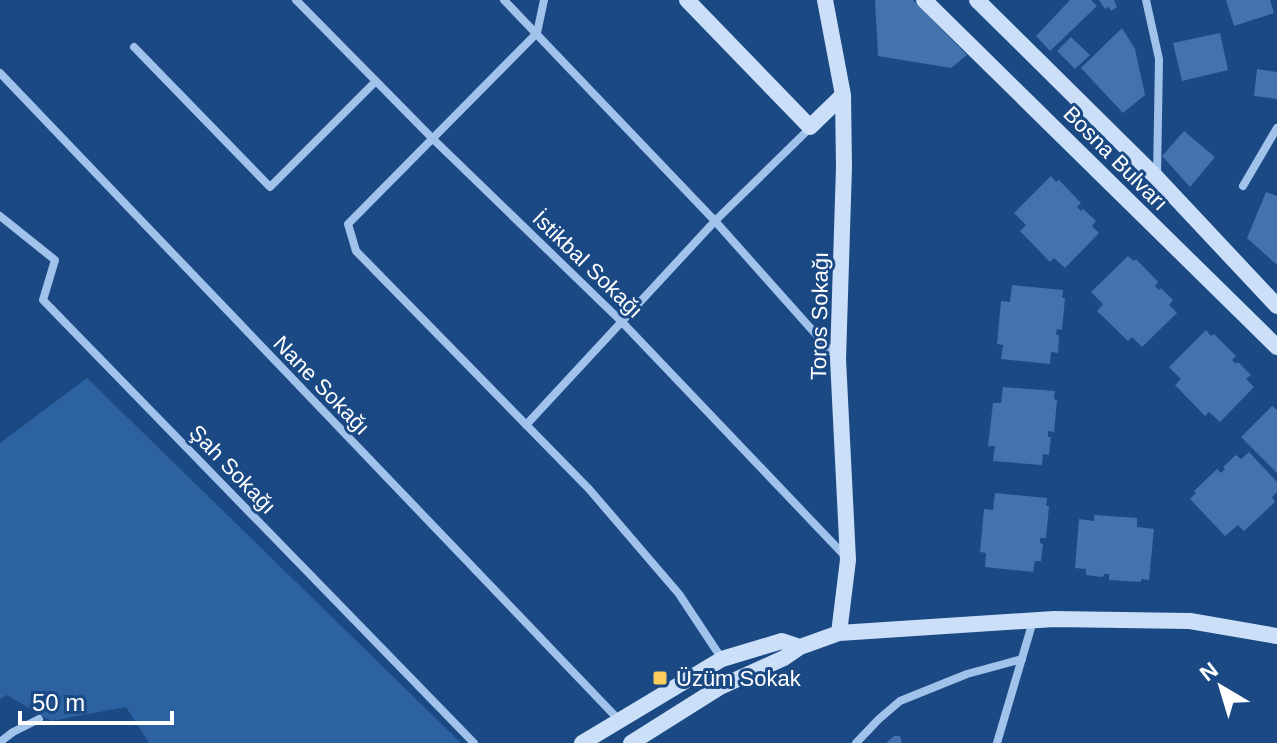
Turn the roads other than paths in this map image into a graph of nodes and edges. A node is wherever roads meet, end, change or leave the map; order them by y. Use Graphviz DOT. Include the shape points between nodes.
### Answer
graph roads {
  1 [pos="296,0"];
  2 [pos="504,0"];
  3 [pos="544,0"];
  4 [pos="687,0"];
  5 [pos="825,0"];
  6 [pos="924,0"];
  7 [pos="977,0"];
  8 [pos="1146,0"];
  9 [pos="537,33"];
  10 [pos="134,47"];
  11 [pos="0,73"];
  12 [pos="376,81"];
  13 [pos="843,95"];
  14 [pos="810,127"];
  15 [pos="1277,128"];
  16 [pos="433,139"];
  17 [pos="1157,178"];
  18 [pos="1243,186"];
  19 [pos="0,216"];
  20 [pos="715,221"];
  21 [pos="1277,306"];
  22 [pos="622,322"];
  23 [pos="1277,347"];
  24 [pos="838,359"];
  25 [pos="526,425"];
  26 [pos="848,560"];
  27 [pos="1033,620"];
  28 [pos="839,633"];
  29 [pos="1277,636"];
  30 [pos="800,647"];
  31 [pos="722,659"];
  32 [pos="1022,659"];
  33 [pos="39,719"];
  34 [pos="620,721"];
  35 [pos="0,742"];
  36 [pos="474,743"];
  37 [pos="582,743"];
  38 [pos="631,743"];
  39 [pos="856,743"];
  40 [pos="997,743"];
  1 -- 12 [label="street, İstikbal Sokağı"];
  2 -- 9 [label="street"];
  3 -- 9 [label="street"];
  4 -- 14 [label="main road"];
  5 -- 13 [label="main road, Toros Sokağı"];
  6 -- 23 [label="main road, Bosna Bulvarı"];
  7 -- 17 [label="main road, Bosna Bulvarı"];
  8 -- 17 [label="street" via="1159,59"];
  9 -- 16 [label="street"];
  9 -- 20 [label="street"];
  10 -- 12 [label="street" via="270,187"];
  11 -- 34 [label="street, Nane Sokağı"];
  12 -- 16 [label="street, İstikbal Sokağı"];
  13 -- 14 [label="main road"];
  13 -- 24 [label="main road, Toros Sokağı"];
  14 -- 20 [label="street"];
  15 -- 18 [label="street"];
  16 -- 22 [label="street, İstikbal Sokağı"];
  16 -- 25 [label="street" via="348,224 356,251"];
  17 -- 21 [label="main road, Bosna Bulvarı"];
  19 -- 36 [label="street, Şah Sokağı" via="55,260 43,300"];
  20 -- 22 [label="street"];
  20 -- 24 [label="street"];
  22 -- 25 [label="street"];
  22 -- 26 [label="street, İstikbal Sokağı"];
  24 -- 26 [label="main road, Toros Sokağı"];
  25 -- 31 [label="street" via="679,594"];
  26 -- 28 [label="main road, Toros Sokağı"];
  27 -- 28 [label="main road"];
  27 -- 29 [label="main road" via="1190,621"];
  27 -- 32 [label="street"];
  28 -- 30 [label="main road"];
  30 -- 31 [label="main road" via="782,641"];
  30 -- 38 [label="main road" via="720,687"];
  31 -- 34 [label="main road"];
  32 -- 39 [label="street" via="900,701"];
  32 -- 40 [label="street"];
  33 -- 35 [label="street"];
  34 -- 37 [label="main road"];
}
